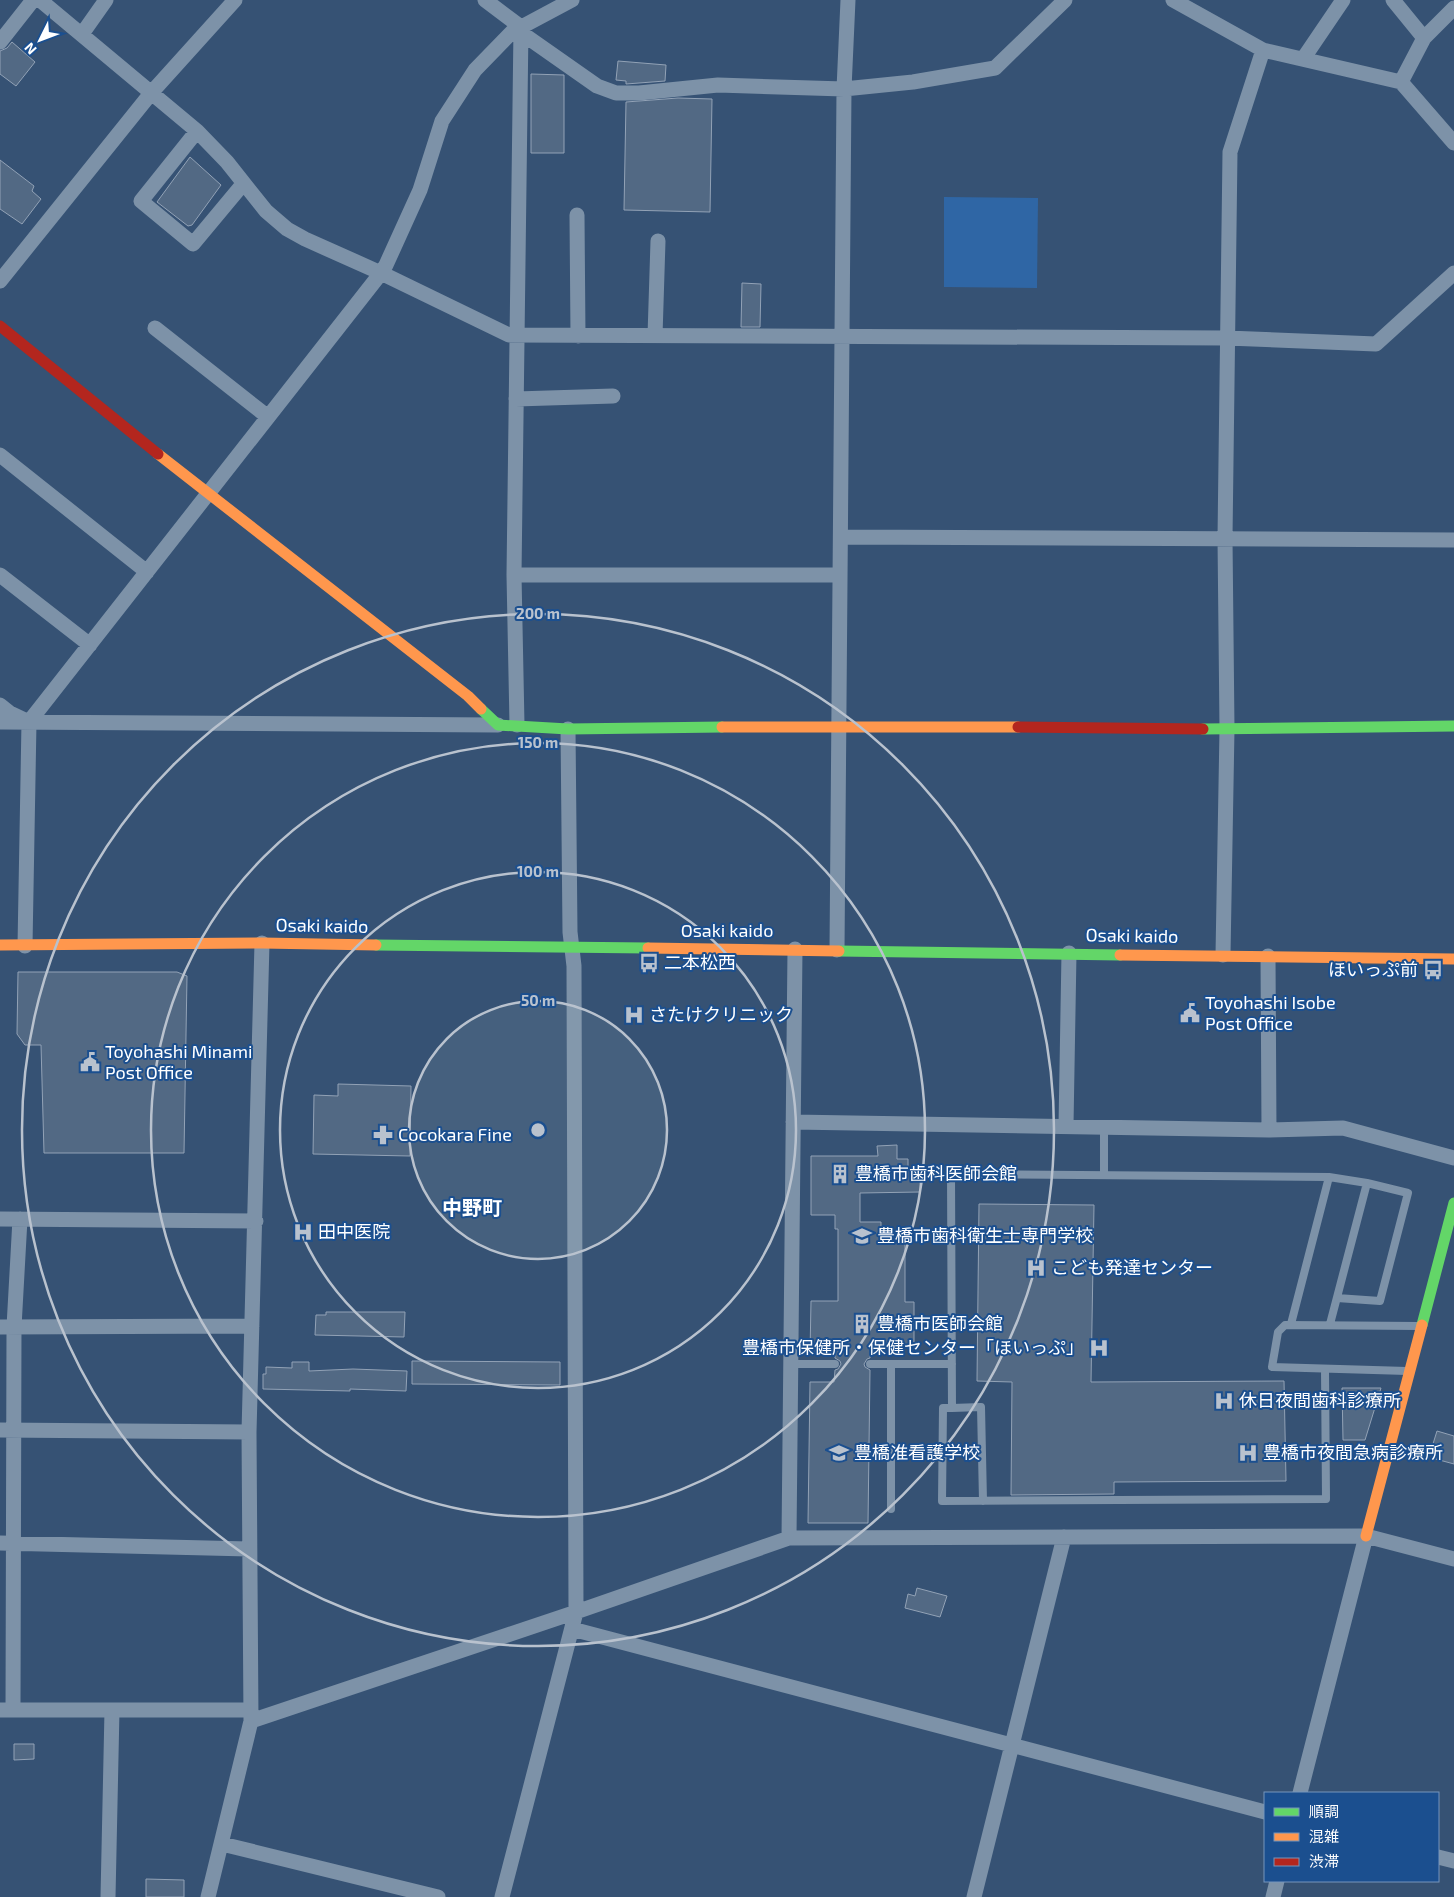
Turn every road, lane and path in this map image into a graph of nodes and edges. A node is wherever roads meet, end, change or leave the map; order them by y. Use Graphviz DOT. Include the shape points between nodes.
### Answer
graph roads {
  1 [pos="33,0"];
  2 [pos="40,0"];
  3 [pos="106,0"];
  4 [pos="235,0"];
  5 [pos="485,0"];
  6 [pos="848,0"];
  7 [pos="1065,0"];
  8 [pos="1173,0"];
  9 [pos="1343,0"];
  10 [pos="1393,0"];
  11 [pos="565,1"];
  12 [pos="1454,8"];
  13 [pos="521,30"];
  14 [pos="82,34"];
  15 [pos="1424,38"];
  16 [pos="0,42"];
  17 [pos="1263,50"];
  18 [pos="1303,59"];
  19 [pos="1401,82"];
  20 [pos="844,89"];
  21 [pos="152,92"];
  22 [pos="197,131"];
  23 [pos="1454,143"];
  24 [pos="243,184"];
  25 [pos="577,215"];
  26 [pos="658,241"];
  27 [pos="1454,272"];
  28 [pos="381,274"];
  29 [pos="0,281"];
  30 [pos="0,326"];
  31 [pos="155,328"];
  32 [pos="517,336"];
  33 [pos="578,336"];
  34 [pos="655,336"];
  35 [pos="842,336"];
  36 [pos="1227,338"];
  37 [pos="613,396"];
  38 [pos="516,399"];
  39 [pos="268,417"];
  40 [pos="0,455"];
  41 [pos="208,494"];
  42 [pos="841,537"];
  43 [pos="1225,538"];
  44 [pos="1454,540"];
  45 [pos="148,572"];
  46 [pos="0,575"];
  47 [pos="514,575"];
  48 [pos="840,575"];
  49 [pos="90,645"];
  50 [pos="0,705"];
  51 [pos="0,722"];
  52 [pos="29,722"];
  53 [pos="498,725"];
  54 [pos="517,725"];
  55 [pos="839,726"];
  56 [pos="1454,726"];
  57 [pos="1228,728"];
  58 [pos="568,729"];
  59 [pos="262,943"];
  60 [pos="0,945"];
  61 [pos="25,946"];
  62 [pos="572,947"];
  63 [pos="795,949"];
  64 [pos="837,950"];
  65 [pos="1068,953"];
  66 [pos="1223,955"];
  67 [pos="1268,956"];
  68 [pos="1454,959"];
  69 [pos="793,1122"];
  70 [pos="1066,1126"];
  71 [pos="1104,1127"];
  72 [pos="1269,1130"];
  73 [pos="1454,1158"];
  74 [pos="1104,1175"];
  75 [pos="1329,1176"];
  76 [pos="1367,1183"];
  77 [pos="1454,1203"];
  78 [pos="0,1219"];
  79 [pos="20,1219"];
  80 [pos="256,1221"];
  81 [pos="1448,1252"];
  82 [pos="1337,1298"];
  83 [pos="1291,1324"];
  84 [pos="1330,1324"];
  85 [pos="252,1326"];
  86 [pos="1421,1326"];
  87 [pos="7,1327"];
  88 [pos="790,1364"];
  89 [pos="835,1364"];
  90 [pos="870,1364"];
  91 [pos="891,1364"];
  92 [pos="952,1364"];
  93 [pos="1325,1369"];
  94 [pos="1409,1370"];
  95 [pos="952,1408"];
  96 [pos="6,1431"];
  97 [pos="249,1432"];
  98 [pos="983,1501"];
  99 [pos="891,1509"];
  100 [pos="1064,1536"];
  101 [pos="1366,1536"];
  102 [pos="788,1538"];
  103 [pos="7,1543"];
  104 [pos="248,1549"];
  105 [pos="1454,1559"];
  106 [pos="576,1612"];
  107 [pos="572,1629"];
  108 [pos="7,1710"];
  109 [pos="112,1710"];
  110 [pos="251,1715"];
  111 [pos="1012,1746"];
  112 [pos="1300,1792"];
  113 [pos="1264,1812"];
  114 [pos="222,1844"];
  115 [pos="1439,1857"];
  116 [pos="1454,1861"];
  117 [pos="1277,1882"];
  118 [pos="108,1897"];
  119 [pos="208,1897"];
  120 [pos="438,1897"];
  121 [pos="502,1897"];
  122 [pos="974,1897"];
  123 [pos="1273,1897"];
  1 -- 16 [label="street"];
  2 -- 14 [label="street"];
  3 -- 14 [label="street"];
  4 -- 21 [label="street"];
  5 -- 13 [label="street"];
  6 -- 20 [label="street"];
  7 -- 20 [label="street" via="996,68 913,82"];
  8 -- 17 [label="street"];
  9 -- 18 [label="street"];
  10 -- 15 [label="street"];
  11 -- 13 [label="street"];
  12 -- 15 [label="street"];
  13 -- 20 [label="street" via="597,86 616,92 639,93 718,85"];
  13 -- 28 [label="street" via="512,32 475,70 442,121 420,190"];
  13 -- 32 [label="street"];
  14 -- 21 [label="street"];
  15 -- 19 [label="street"];
  17 -- 18 [label="street"];
  17 -- 36 [label="street" via="1230,152"];
  18 -- 19 [label="street"];
  19 -- 23 [label="street"];
  20 -- 35 [label="street"];
  21 -- 22 [label="street"];
  21 -- 29 [label="street"];
  22 -- 24 [label="street"];
  22 -- 24 [label="street" via="141,201 193,244"];
  24 -- 28 [label="street" via="287,229"];
  25 -- 33 [label="street"];
  26 -- 34 [label="street"];
  27 -- 36 [label="street" via="1376,344"];
  28 -- 32 [label="street" via="508,336"];
  28 -- 39 [label="street"];
  30 -- 41 [label="street"];
  31 -- 39 [label="street"];
  32 -- 33 [label="street"];
  32 -- 38 [label="street"];
  33 -- 34 [label="street"];
  34 -- 35 [label="street"];
  35 -- 36 [label="street"];
  35 -- 42 [label="street"];
  36 -- 43 [label="street"];
  37 -- 38 [label="street"];
  38 -- 47 [label="street"];
  39 -- 41 [label="street"];
  40 -- 45 [label="street"];
  41 -- 45 [label="street"];
  41 -- 53 [label="street" via="468,696"];
  42 -- 43 [label="street"];
  42 -- 48 [label="street"];
  43 -- 44 [label="street"];
  43 -- 57 [label="street"];
  45 -- 49 [label="street"];
  46 -- 49 [label="street"];
  47 -- 48 [label="street"];
  47 -- 54 [label="street"];
  48 -- 55 [label="street"];
  49 -- 52 [label="street"];
  50 -- 52 [label="street"];
  51 -- 52 [label="street"];
  52 -- 53 [label="street"];
  52 -- 61 [label="street"];
  53 -- 54 [label="street"];
  54 -- 58 [label="street"];
  55 -- 57 [label="street"];
  55 -- 58 [label="street"];
  55 -- 64 [label="street"];
  56 -- 57 [label="street"];
  57 -- 66 [label="street"];
  58 -- 62 [label="street"];
  59 -- 61 [label="street, Osaki kaido"];
  59 -- 62 [label="street, Osaki kaido"];
  59 -- 80 [label="street"];
  60 -- 61 [label="street, Osaki kaido"];
  62 -- 63 [label="street, Osaki kaido"];
  62 -- 106 [label="street"];
  63 -- 64 [label="street, Osaki kaido"];
  63 -- 69 [label="street"];
  64 -- 65 [label="street, Osaki kaido"];
  65 -- 66 [label="street, Osaki kaido"];
  65 -- 70 [label="street"];
  66 -- 67 [label="street, Osaki kaido"];
  67 -- 68 [label="street, Osaki kaido"];
  67 -- 72 [label="street"];
  69 -- 70 [label="street"];
  69 -- 88 [label="street"];
  70 -- 71 [label="street"];
  71 -- 72 [label="street"];
  71 -- 74 [label="lane"];
  72 -- 73 [label="street" via="1343,1128"];
  74 -- 75 [label="lane"];
  74 -- 92 [label="lane" via="951,1174"];
  75 -- 76 [label="lane"];
  75 -- 83 [label="lane"];
  76 -- 82 [label="lane"];
  76 -- 82 [label="lane" via="1408,1193 1380,1301"];
  77 -- 81 [label="street"];
  78 -- 79 [label="street"];
  79 -- 80 [label="street"];
  79 -- 87 [label="street"];
  80 -- 85 [label="street"];
  81 -- 86 [label="street"];
  82 -- 84 [label="lane"];
  83 -- 84 [label="lane"];
  83 -- 93 [label="lane" via="1281,1327 1278,1332 1272,1367"];
  84 -- 86 [label="lane"];
  85 -- 87 [label="street"];
  85 -- 97 [label="street"];
  86 -- 94 [label="street"];
  87 -- 96 [label="street"];
  88 -- 89 [label="lane"];
  88 -- 102 [label="street"];
  90 -- 91 [label="lane"];
  91 -- 92 [label="lane"];
  91 -- 99 [label="lane"];
  92 -- 95 [label="lane"];
  93 -- 94 [label="lane"];
  93 -- 98 [label="lane" via="1326,1499"];
  94 -- 101 [label="street"];
  95 -- 98 [label="lane" via="981,1407"];
  95 -- 98 [label="lane" via="943,1408 942,1501"];
  96 -- 97 [label="street"];
  96 -- 103 [label="street"];
  97 -- 104 [label="street"];
  100 -- 101 [label="street"];
  100 -- 102 [label="street"];
  100 -- 111 [label="street"];
  101 -- 105 [label="street"];
  101 -- 112 [label="street"];
  102 -- 106 [label="street"];
  103 -- 104 [label="street"];
  103 -- 108 [label="street"];
  104 -- 110 [label="street"];
  106 -- 107 [label="street"];
  106 -- 110 [label="street"];
  107 -- 111 [label="street"];
  107 -- 121 [label="street"];
  108 -- 109 [label="street"];
  109 -- 110 [label="street"];
  109 -- 118 [label="street"];
  110 -- 114 [label="street"];
  111 -- 113 [label="street"];
  111 -- 122 [label="street"];
  114 -- 119 [label="street"];
  114 -- 120 [label="street"];
  115 -- 116 [label="street"];
  117 -- 123 [label="street"];
}
